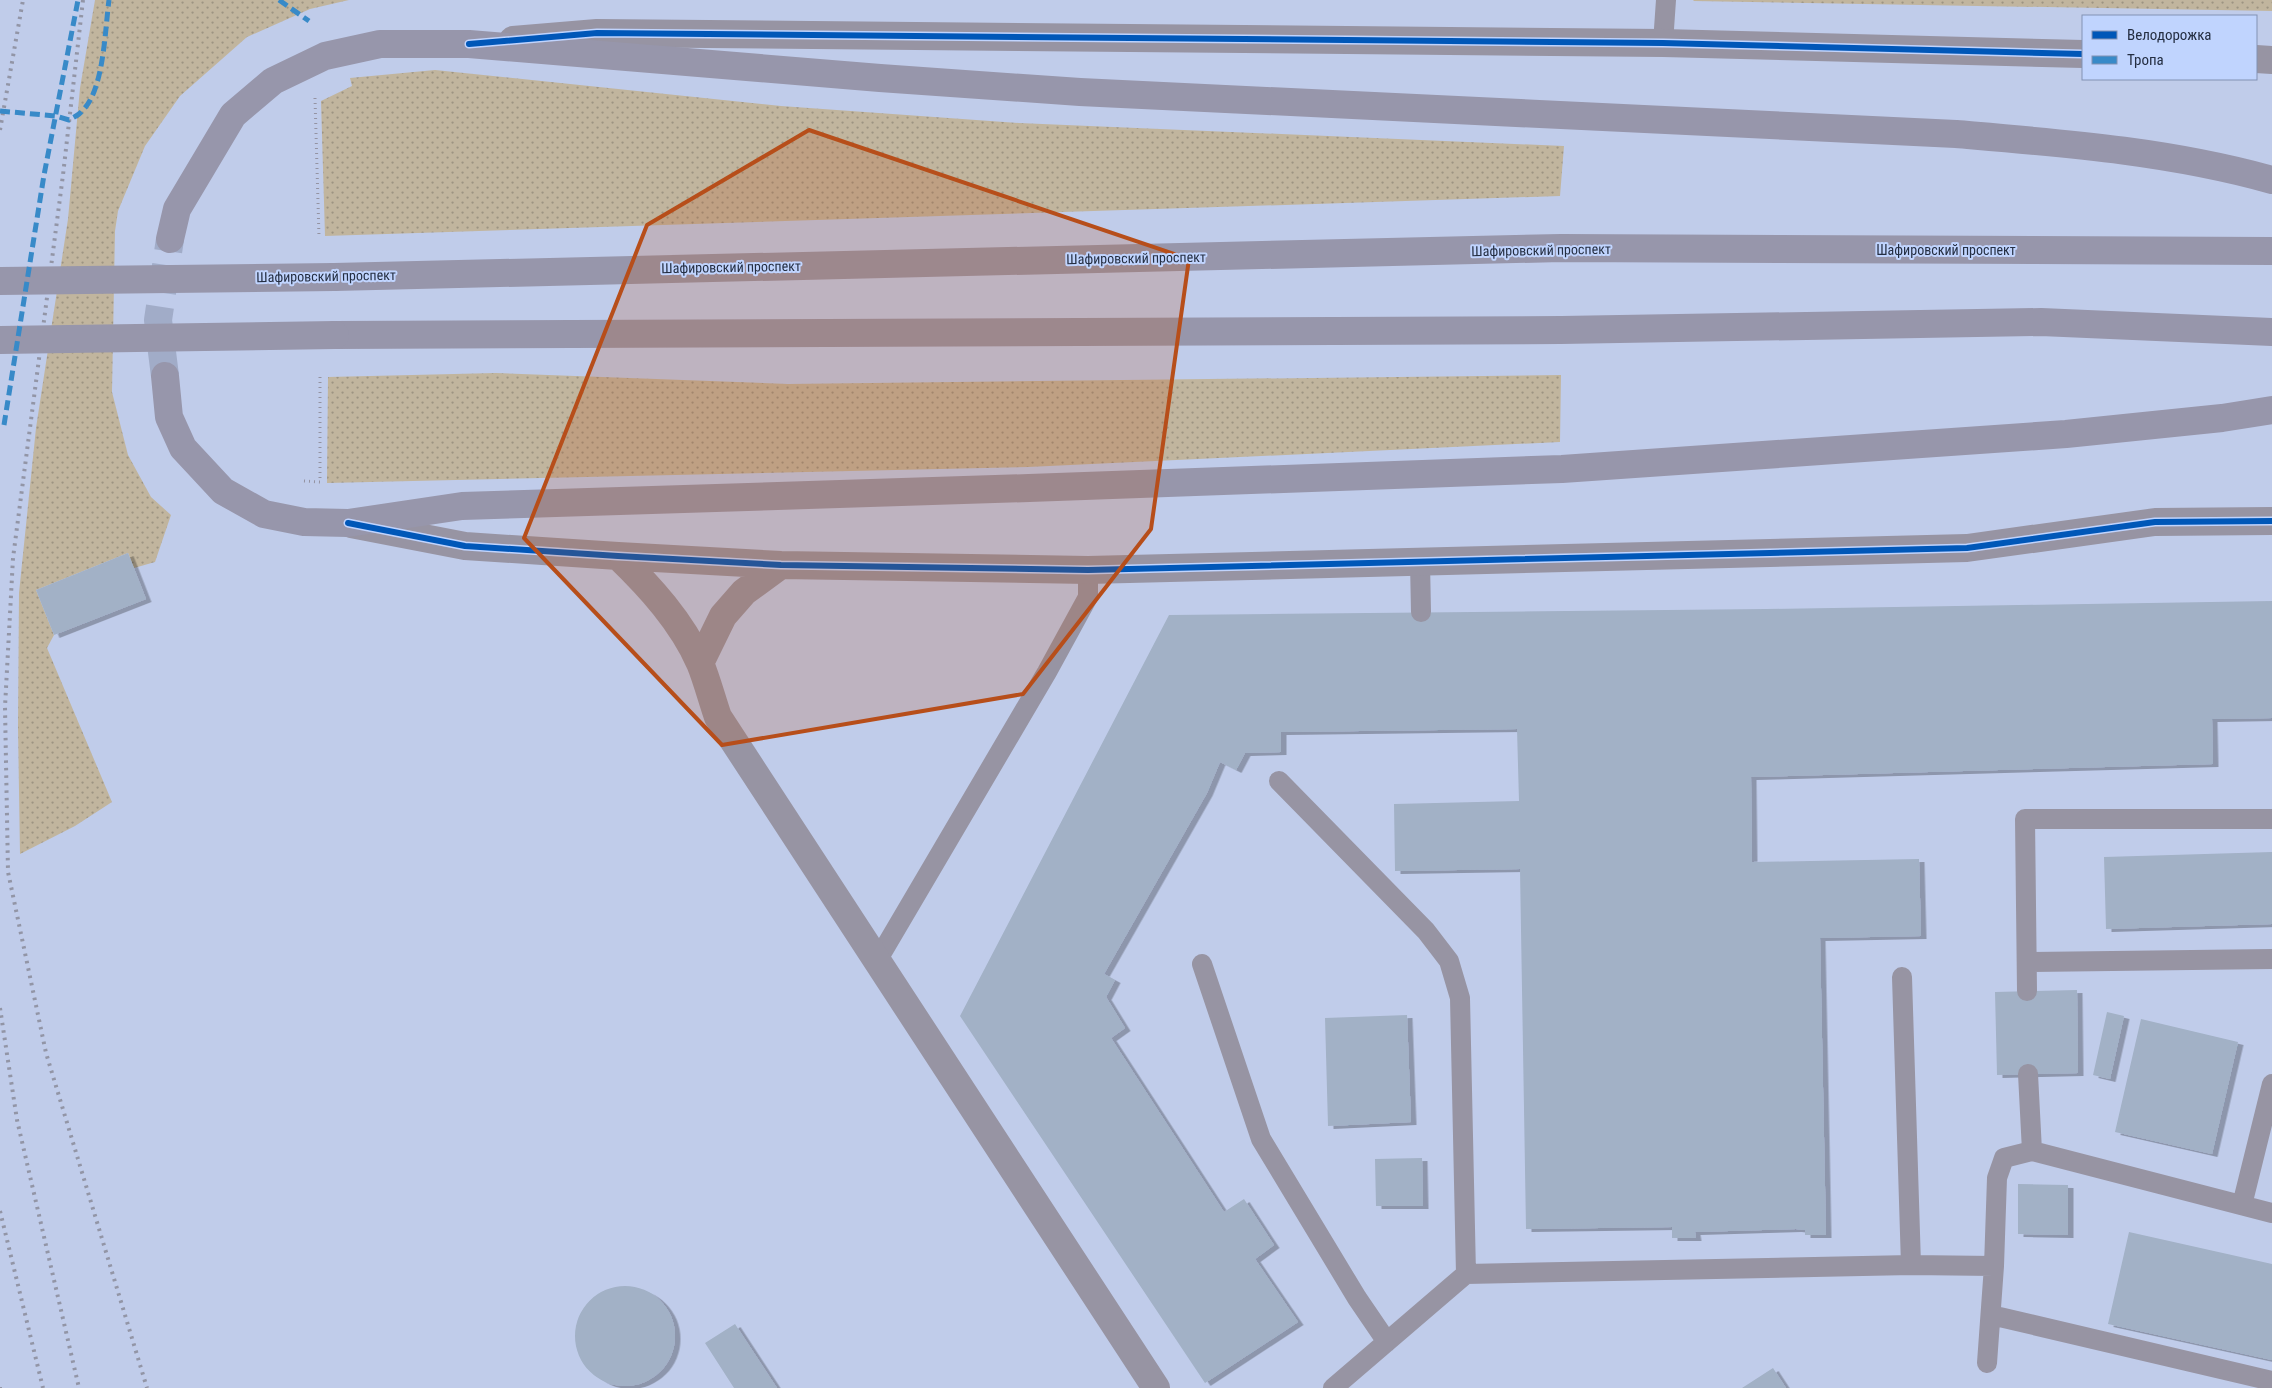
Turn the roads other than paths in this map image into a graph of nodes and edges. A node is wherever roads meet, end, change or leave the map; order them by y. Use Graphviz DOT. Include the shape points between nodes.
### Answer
graph roads {
  1 [pos="1666,0"];
  2 [pos="1663,43"];
  3 [pos="469,44"];
  4 [pos="2082,54"];
  5 [pos="2257,59"];
  6 [pos="2272,60"];
  7 [pos="2272,180"];
  8 [pos="170,239"];
  9 [pos="2272,251"];
  10 [pos="0,281"];
  11 [pos="2272,332"];
  12 [pos="0,340"];
  13 [pos="165,376"];
  14 [pos="2272,410"];
  15 [pos="2272,521"];
  16 [pos="348,523"];
  17 [pos="618,556"];
  18 [pos="1420,562"];
  19 [pos="781,565"];
  20 [pos="1088,570"];
  21 [pos="1421,612"];
  22 [pos="700,663"];
  23 [pos="1279,781"];
  24 [pos="2272,818"];
  25 [pos="2272,959"];
  26 [pos="877,961"];
  27 [pos="2027,962"];
  28 [pos="1202,964"];
  29 [pos="1902,978"];
  30 [pos="2027,991"];
  31 [pos="2028,1074"];
  32 [pos="2272,1084"];
  33 [pos="2032,1151"];
  34 [pos="2242,1206"];
  35 [pos="2272,1213"];
  36 [pos="1911,1265"];
  37 [pos="1994,1266"];
  38 [pos="1466,1274"];
  39 [pos="1991,1315"];
  40 [pos="1387,1342"];
  41 [pos="1987,1363"];
  42 [pos="2272,1380"];
  43 [pos="1156,1388"];
  44 [pos="1333,1388"];
  1 -- 2 [label="lane"];
  2 -- 3 [label="street" via="597,33"];
  2 -- 4 [label="street"];
  3 -- 7 [label="main road" via="1080,92 1994,137 2082,145"];
  3 -- 8 [label="main road" via="380,44 324,56 273,80 233,115 176,209"];
  5 -- 6 [label="street"];
  9 -- 10 [label="main road, Шафировский проспект, bridge" via="1561,248"];
  11 -- 12 [label="main road, bridge" via="2041,322 1561,330 335,335"];
  13 -- 16 [label="main road" via="169,417 183,448 223,491 264,514 304,522"];
  14 -- 16 [label="main road" via="2066,434 1562,469 462,506"];
  15 -- 18 [label="street" via="2155,522 1968,548"];
  16 -- 17 [label="street" via="465,546"];
  17 -- 19 [label="street"];
  17 -- 22 [label="street" via="648,584"];
  18 -- 20 [label="street"];
  18 -- 21 [label="lane"];
  19 -- 20 [label="street"];
  19 -- 22 [label="street" via="744,592 723,616"];
  20 -- 26 [label="lane" via="1088,597"];
  22 -- 26 [label="street" via="718,718"];
  23 -- 38 [label="lane" via="1426,931 1449,961 1460,998"];
  24 -- 27 [label="lane" via="2026,819"];
  25 -- 27 [label="lane"];
  26 -- 43 [label="street"];
  27 -- 30 [label="lane"];
  28 -- 40 [label="lane" via="1261,1139"];
  29 -- 36 [label="lane"];
  31 -- 33 [label="lane"];
  32 -- 34 [label="lane"];
  33 -- 34 [label="lane"];
  33 -- 37 [label="lane" via="2004,1158 1996,1178"];
  34 -- 35 [label="lane"];
  36 -- 37 [label="lane"];
  36 -- 38 [label="lane"];
  37 -- 39 [label="lane"];
  38 -- 40 [label="lane"];
  39 -- 41 [label="lane"];
  39 -- 42 [label="lane"];
  40 -- 44 [label="lane"];
}
